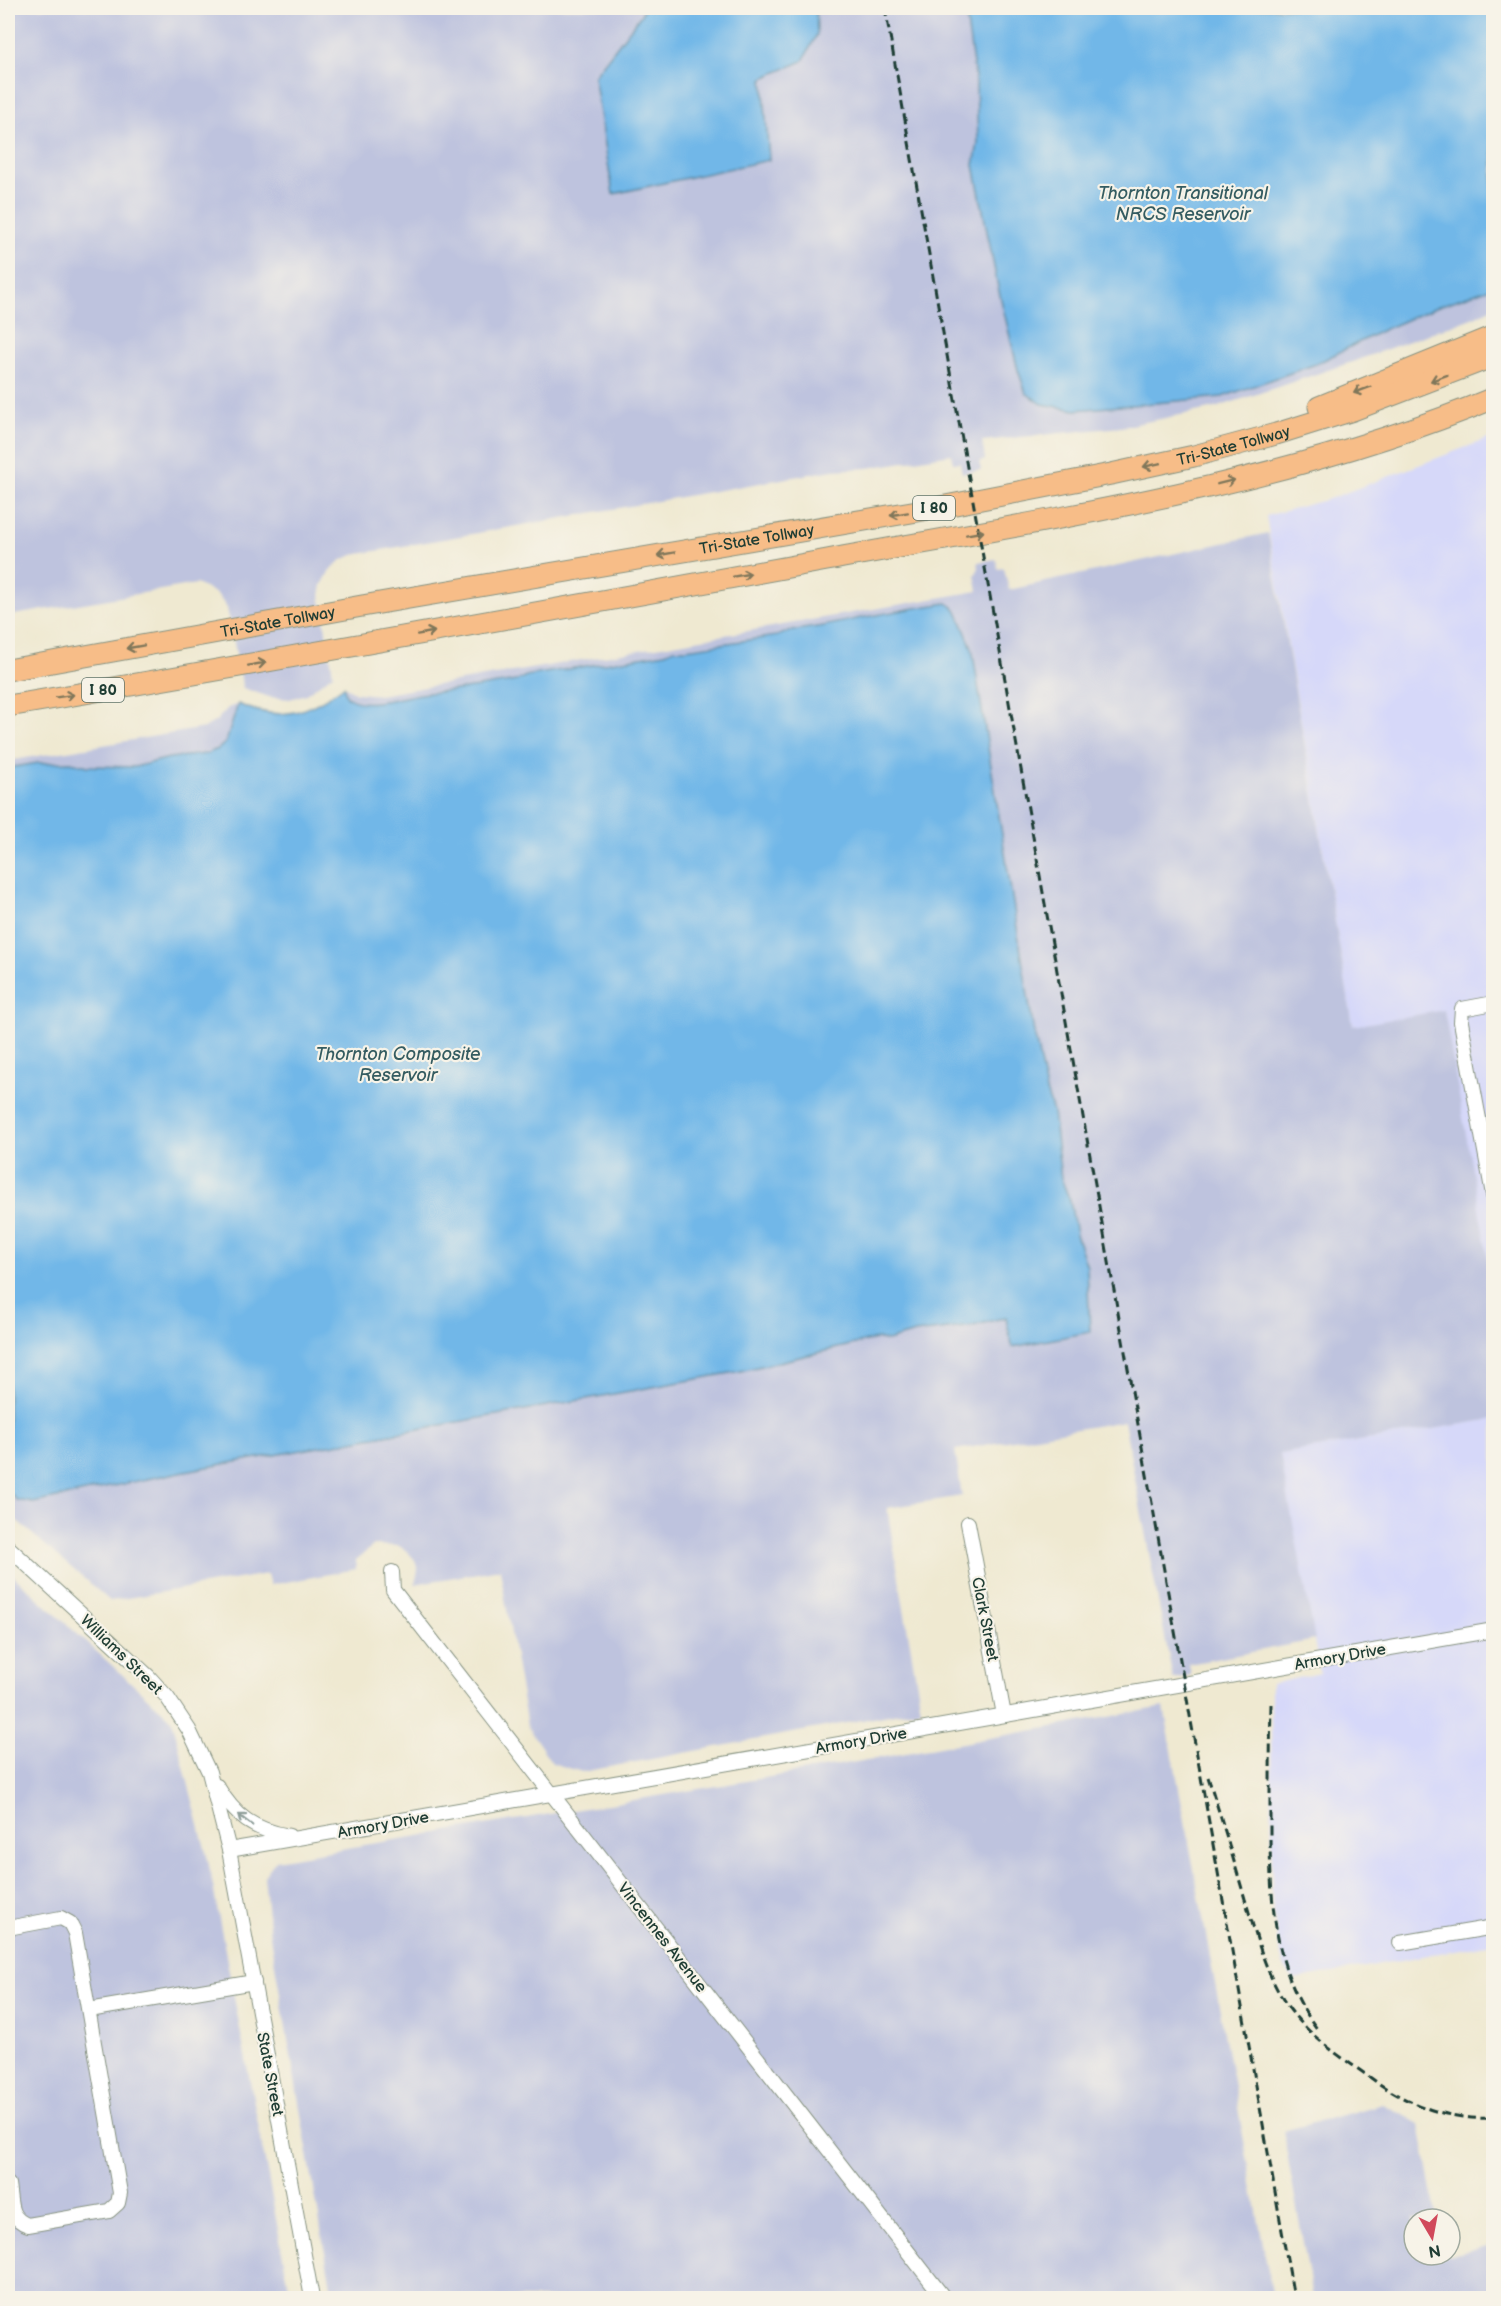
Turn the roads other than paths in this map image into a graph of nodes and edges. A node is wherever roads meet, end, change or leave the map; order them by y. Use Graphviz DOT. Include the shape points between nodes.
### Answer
graph roads {
  1 [pos="1494,336"];
  2 [pos="1494,356"];
  3 [pos="1490,400"];
  4 [pos="1194,456"];
  5 [pos="8,670"];
  6 [pos="8,706"];
  7 [pos="1494,1003"];
  8 [pos="1494,1200"];
  9 [pos="968,1523"];
  10 [pos="8,1547"];
  11 [pos="392,1572"];
  12 [pos="1494,1630"];
  13 [pos="1004,1715"];
  14 [pos="209,1772"];
  15 [pos="553,1794"];
  16 [pos="300,1838"];
  17 [pos="229,1850"];
  18 [pos="1494,1927"];
  19 [pos="8,1928"];
  20 [pos="1400,1943"];
  21 [pos="254,1982"];
  22 [pos="89,2010"];
  23 [pos="8,2184"];
  24 [pos="312,2298"];
  25 [pos="944,2298"];
  1 -- 4 [label="highway, one-way"];
  2 -- 4 [label="highway, Tri-State Tollway / I 80, one-way" via="1353,410"];
  6 -- 3 [label="highway, Tri-State Tollway / I 80, one-way" via="369,644 1191,491 1302,464"];
  4 -- 5 [label="highway, Tri-State Tollway / I 80, one-way" via="935,508"];
  7 -- 8 [label="street" via="1462,1009 1461,1022"];
  9 -- 13 [label="street, Clark Street"];
  10 -- 14 [label="street, Williams Street" via="167,1697 189,1730"];
  11 -- 15 [label="street, Vincennes Avenue" via="393,1590"];
  12 -- 13 [label="street, Armory Drive"];
  13 -- 15 [label="street, Armory Drive"];
  16 -- 14 [label="street, one-way" via="256,1828 225,1799"];
  14 -- 17 [label="street, Williams Street"];
  15 -- 16 [label="street, Armory Drive"];
  15 -- 25 [label="street, Vincennes Avenue"];
  16 -- 17 [label="street, Armory Drive"];
  17 -- 21 [label="street, State Street"];
  18 -- 20 [label="street"];
  19 -- 22 [label="street" via="61,1918 70,1923"];
  21 -- 22 [label="street"];
  21 -- 24 [label="street, State Street"];
  22 -- 23 [label="street" via="120,2193 118,2203 109,2211 28,2226 13,2214"];
}
